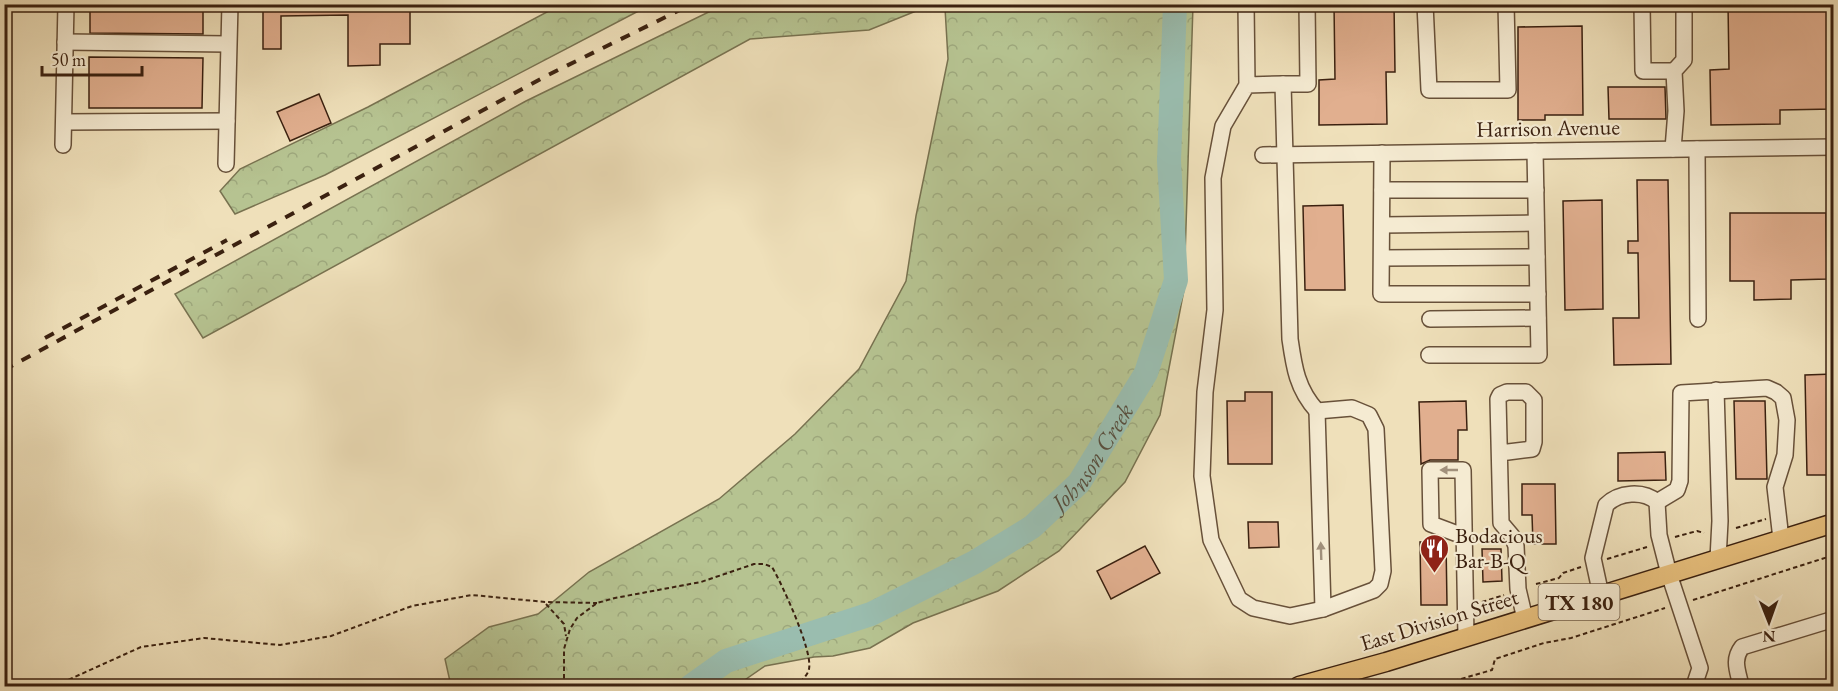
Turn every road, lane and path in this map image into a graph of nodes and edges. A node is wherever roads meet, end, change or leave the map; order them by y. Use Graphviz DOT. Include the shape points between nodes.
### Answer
graph roads {
  1 [pos="66,4"];
  2 [pos="230,4"];
  3 [pos="1246,4"];
  4 [pos="1307,4"];
  5 [pos="1425,4"];
  6 [pos="1506,4"];
  7 [pos="1642,4"];
  8 [pos="1684,4"];
  9 [pos="65,42"];
  10 [pos="228,44"];
  11 [pos="1674,71"];
  12 [pos="1282,84"];
  13 [pos="1247,86"];
  14 [pos="227,121"];
  15 [pos="64,122"];
  16 [pos="63,145"];
  17 [pos="1833,147"];
  18 [pos="1673,149"];
  19 [pos="1697,149"];
  20 [pos="1535,151"];
  21 [pos="1382,153"];
  22 [pos="1263,154"];
  23 [pos="1284,154"];
  24 [pos="226,164"];
  25 [pos="1382,190"];
  26 [pos="1536,190"];
  27 [pos="1536,223"];
  28 [pos="1382,225"];
  29 [pos="1537,257"];
  30 [pos="1382,258"];
  31 [pos="1538,294"];
  32 [pos="1538,318"];
  33 [pos="1430,319"];
  34 [pos="1698,319"];
  35 [pos="1429,355"];
  36 [pos="1716,390"];
  37 [pos="1317,411"];
  38 [pos="1500,453"];
  39 [pos="1657,502"];
  40 [pos="1766,519"];
  41 [pos="1833,523"];
  42 [pos="1736,528"];
  43 [pos="1710,535"];
  44 [pos="1463,536"];
  45 [pos="1668,539"];
  46 [pos="1781,539"];
  47 [pos="1653,545"];
  48 [pos="1833,555"];
  49 [pos="1718,559"];
  50 [pos="1601,561"];
  51 [pos="1587,566"];
  52 [pos="1669,574"];
  53 [pos="1536,584"];
  54 [pos="1504,595"];
  55 [pos="1601,595"];
  56 [pos="1693,600"];
  57 [pos="545,602"];
  58 [pos="1482,602"];
  59 [pos="597,603"];
  60 [pos="1665,608"];
  61 [pos="1323,609"];
  62 [pos="1526,619"];
  63 [pos="1833,619"];
  64 [pos="1466,637"];
  65 [pos="566,639"];
  66 [pos="1454,681"];
  67 [pos="47,687"];
  68 [pos="564,687"];
  69 [pos="795,687"];
  70 [pos="1299,687"];
  71 [pos="1694,687"];
  72 [pos="1741,687"];
  1 -- 9 [label="street"];
  2 -- 10 [label="street"];
  3 -- 13 [label="street"];
  4 -- 12 [label="street" via="1308,84"];
  5 -- 6 [label="street" via="1429,90 1508,90"];
  7 -- 11 [label="street" via="1643,71"];
  8 -- 11 [label="street" via="1684,60"];
  9 -- 10 [label="street"];
  9 -- 15 [label="street"];
  10 -- 14 [label="street"];
  11 -- 18 [label="street"];
  12 -- 13 [label="street"];
  12 -- 23 [label="street"];
  13 -- 61 [label="street" via="1223,126 1213,178 1215,310 1205,392 1202,476 1211,540 1239,599 1253,608 1290,616"];
  14 -- 15 [label="street"];
  14 -- 24 [label="street"];
  15 -- 16 [label="street"];
  17 -- 19 [label="street, Harrison Avenue"];
  18 -- 19 [label="street, Harrison Avenue"];
  18 -- 20 [label="street, Harrison Avenue"];
  19 -- 34 [label="street"];
  20 -- 21 [label="street, Harrison Avenue"];
  20 -- 26 [label="street"];
  21 -- 23 [label="street, Harrison Avenue"];
  21 -- 25 [label="street"];
  22 -- 23 [label="street, Harrison Avenue"];
  23 -- 37 [label="street" via="1290,339 1295,376"];
  25 -- 26 [label="street"];
  25 -- 28 [label="street"];
  26 -- 27 [label="street"];
  27 -- 28 [label="street"];
  27 -- 29 [label="street"];
  28 -- 30 [label="street"];
  29 -- 30 [label="street"];
  29 -- 31 [label="street"];
  30 -- 31 [label="street" via="1381,294"];
  31 -- 32 [label="street"];
  32 -- 33 [label="street"];
  32 -- 35 [label="street" via="1539,355"];
  36 -- 39 [label="street" via="1682,393 1680,481 1677,490"];
  36 -- 46 [label="street" via="1767,388 1783,398 1787,420 1785,455 1774,487"];
  36 -- 49 [label="street"];
  61 -- 37 [label="street, one-way"];
  37 -- 61 [label="street" via="1352,408 1369,415 1376,429 1383,571 1380,585 1374,590"];
  38 -- 62 [label="street" via="1501,523 1516,546 1518,589"];
  39 -- 52 [label="street" via="1659,535"];
  39 -- 55 [label="street" via="1645,495 1622,495 1606,504 1593,558"];
  40 -- 42 [label="path"];
  41 -- 46 [label="main road, East Division Street / TX 180"];
  43 -- 45 [label="path" via="1697,531"];
  44 -- 64 [label="street"];
  46 -- 49 [label="main road, East Division Street / TX 180"];
  47 -- 50 [label="path"];
  48 -- 56 [label="path"];
  49 -- 52 [label="main road, East Division Street / TX 180"];
  51 -- 53 [label="path"];
  52 -- 55 [label="main road, East Division Street / TX 180"];
  52 -- 71 [label="street" via="1700,668"];
  54 -- 58 [label="path"];
  55 -- 62 [label="main road, East Division Street / TX 180"];
  57 -- 59 [label="path"];
  57 -- 65 [label="path" via="564,624"];
  57 -- 67 [label="path" via="472,595 412,606 331,636 280,645 204,638 141,647"];
  59 -- 65 [label="path" via="577,618"];
  59 -- 69 [label="path" via="701,582 754,564 772,567 786,592 808,654 809,669"];
  60 -- 66 [label="path" via="1495,659 1492,670"];
  62 -- 64 [label="main road, East Division Street / TX 180"];
  63 -- 72 [label="street" via="1742,647 1735,660"];
  64 -- 70 [label="main road, East Division Street / TX 180"];
  65 -- 68 [label="path"];
}
